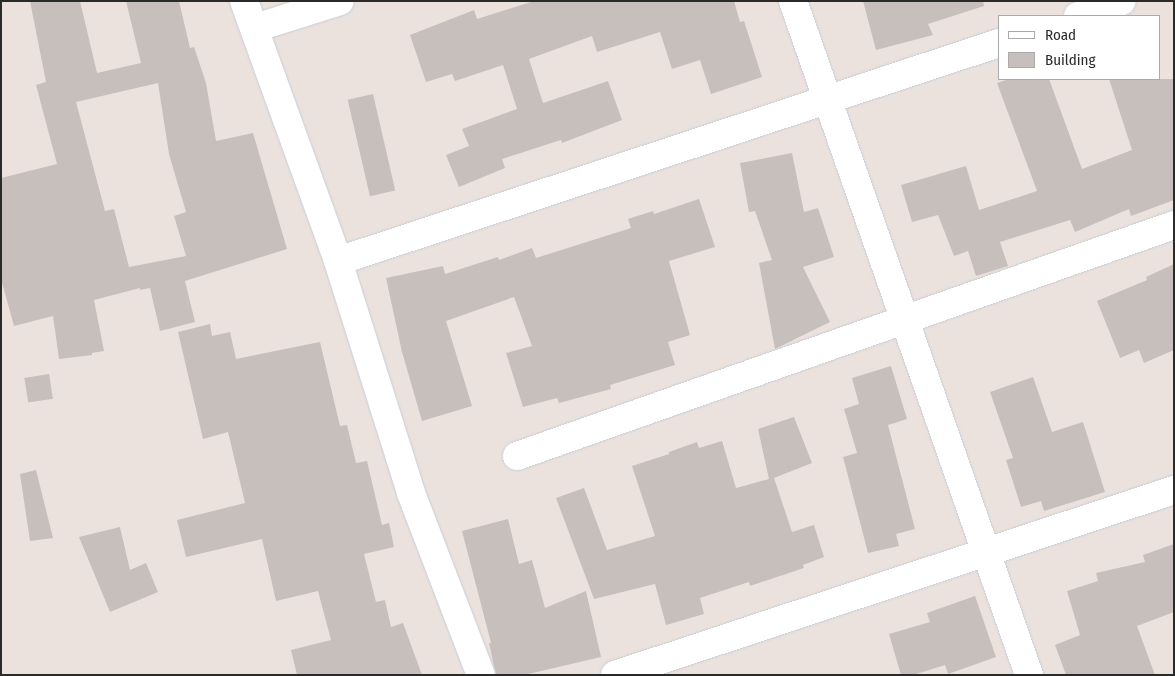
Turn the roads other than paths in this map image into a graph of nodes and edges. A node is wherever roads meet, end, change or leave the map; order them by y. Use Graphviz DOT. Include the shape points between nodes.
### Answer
graph roads {
  1 [pos="244,1"];
  2 [pos="340,1"];
  3 [pos="793,1"];
  4 [pos="1122,1"];
  5 [pos="1081,15"];
  6 [pos="255,28"];
  7 [pos="998,43"];
  8 [pos="828,100"];
  9 [pos="1174,225"];
  10 [pos="338,261"];
  11 [pos="906,318"];
  12 [pos="517,456"];
  13 [pos="1174,490"];
  14 [pos="988,551"];
  15 [pos="481,675"];
  16 [pos="615,675"];
  17 [pos="1029,675"];
  1 -- 6 [label="street"];
  2 -- 6 [label="street"];
  3 -- 8 [label="street"];
  4 -- 5 [label="street"];
  6 -- 10 [label="street"];
  7 -- 8 [label="street"];
  8 -- 10 [label="street"];
  8 -- 11 [label="street"];
  9 -- 11 [label="street"];
  10 -- 15 [label="street" via="411,493"];
  11 -- 12 [label="street"];
  11 -- 14 [label="street"];
  13 -- 14 [label="street"];
  14 -- 16 [label="street"];
  14 -- 17 [label="street"];
}
